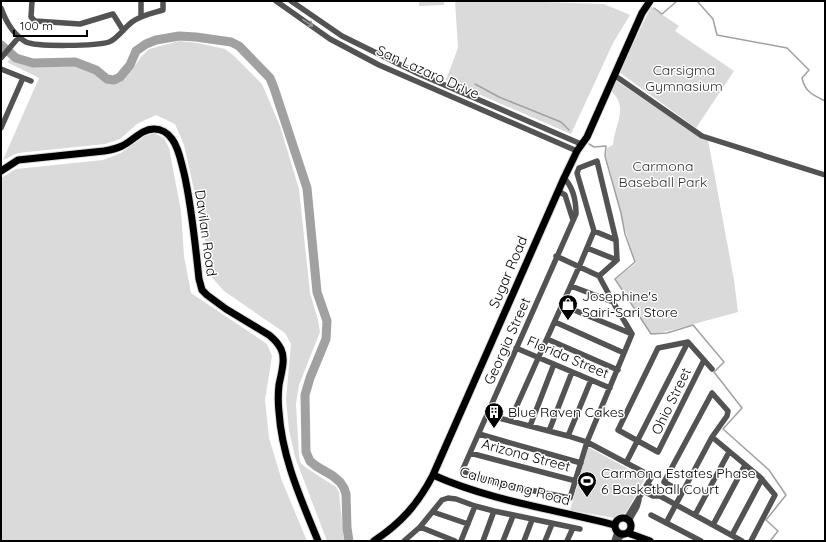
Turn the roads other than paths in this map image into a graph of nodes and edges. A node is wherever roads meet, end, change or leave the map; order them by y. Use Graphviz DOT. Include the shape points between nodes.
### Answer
graph roads {
  1 [pos="32,1"];
  2 [pos="141,1"];
  3 [pos="163,1"];
  4 [pos="276,1"];
  5 [pos="291,1"];
  6 [pos="650,1"];
  7 [pos="1,8"];
  8 [pos="141,17"];
  9 [pos="123,30"];
  10 [pos="17,40"];
  11 [pos="1,58"];
  12 [pos="1,69"];
  13 [pos="614,75"];
  14 [pos="23,78"];
  15 [pos="31,81"];
  16 [pos="1,128"];
  17 [pos="581,144"];
  18 [pos="577,151"];
  19 [pos="1,171"];
  20 [pos="825,175"];
  21 [pos="564,178"];
  22 [pos="558,191"];
  23 [pos="575,203"];
  24 [pos="568,205"];
  25 [pos="573,220"];
  26 [pos="594,230"];
  27 [pos="616,240"];
  28 [pos="588,248"];
  29 [pos="556,256"];
  30 [pos="617,260"];
  31 [pos="579,267"];
  32 [pos="599,276"];
  33 [pos="571,286"];
  34 [pos="613,302"];
  35 [pos="562,305"];
  36 [pos="555,322"];
  37 [pos="632,334"];
  38 [pos="547,339"];
  39 [pos="688,342"];
  40 [pos="516,348"];
  41 [pos="624,353"];
  42 [pos="539,358"];
  43 [pos="704,360"];
  44 [pos="554,364"];
  45 [pos="712,369"];
  46 [pos="618,370"];
  47 [pos="572,372"];
  48 [pos="591,380"];
  49 [pos="610,388"];
  50 [pos="487,414"];
  51 [pos="510,421"];
  52 [pos="530,426"];
  53 [pos="549,431"];
  54 [pos="479,434"];
  55 [pos="568,436"];
  56 [pos="712,437"];
  57 [pos="638,441"];
  58 [pos="587,442"];
  59 [pos="729,452"];
  60 [pos="470,453"];
  61 [pos="581,463"];
  62 [pos="626,463"];
  63 [pos="745,465"];
  64 [pos="433,475"];
  65 [pos="762,479"];
  66 [pos="576,481"];
  67 [pos="647,484"];
  68 [pos="643,491"];
  69 [pos="682,492"];
  70 [pos="660,496"];
  71 [pos="676,504"];
  72 [pos="475,506"];
  73 [pos="494,511"];
  74 [pos="433,512"];
  75 [pos="651,515"];
  76 [pos="695,515"];
  77 [pos="513,516"];
  78 [pos="532,520"];
  79 [pos="666,523"];
  80 [pos="468,524"];
  81 [pos="552,524"];
  82 [pos="713,525"];
  83 [pos="420,527"];
  84 [pos="624,527"];
  85 [pos="574,528"];
  86 [pos="580,529"];
  87 [pos="440,535"];
  88 [pos="732,535"];
  89 [pos="318,541"];
  90 [pos="374,541"];
  91 [pos="404,541"];
  92 [pos="434,541"];
  93 [pos="455,541"];
  94 [pos="461,541"];
  95 [pos="483,541"];
  96 [pos="503,541"];
  97 [pos="524,541"];
  98 [pos="545,541"];
  99 [pos="567,541"];
  100 [pos="615,541"];
  101 [pos="650,541"];
  102 [pos="701,541"];
  103 [pos="742,541"];
  104 [pos="751,541"];
  1 -- 9 [label="street" via="31,17 36,21 80,24 113,14"];
  2 -- 8 [label="street"];
  3 -- 8 [label="street" via="163,10"];
  4 -- 18 [label="street, San Lazaro Drive, one-way" via="330,39 379,65"];
  5 -- 17 [label="street, San Lazaro Drive" via="342,36 419,74"];
  6 -- 13 [label="main road, Sugar Road"];
  7 -- 10 [label="street"];
  8 -- 9 [label="street"];
  9 -- 10 [label="street" via="109,42 66,45 32,44"];
  10 -- 11 [label="street"];
  12 -- 14 [label="street"];
  13 -- 17 [label="main road, Sugar Road"];
  13 -- 20 [label="street" via="702,136"];
  14 -- 15 [label="street"];
  14 -- 16 [label="street"];
  17 -- 18 [label="main road, Sugar Road"];
  18 -- 21 [label="main road, Sugar Road"];
  19 -- 89 [label="main road, Davilan Road" via="18,160 114,149 149,130 162,131 172,138 180,158 189,200 202,290 226,309 269,335 282,350 278,398 282,441 289,467"];
  21 -- 22 [label="main road, Sugar Road"];
  21 -- 23 [label="street, Georgia Street" via="570,184"];
  22 -- 24 [label="street" via="565,195"];
  22 -- 64 [label="main road, Sugar Road"];
  23 -- 24 [label="street"];
  23 -- 25 [label="street, Georgia Street" via="576,214"];
  24 -- 25 [label="street"];
  25 -- 29 [label="street, Georgia Street"];
  26 -- 27 [label="street"];
  26 -- 27 [label="street" via="577,173 579,168 597,161"];
  26 -- 28 [label="street"];
  27 -- 30 [label="street"];
  28 -- 30 [label="street"];
  28 -- 31 [label="street"];
  29 -- 31 [label="street"];
  29 -- 40 [label="street, Georgia Street"];
  30 -- 32 [label="street"];
  31 -- 32 [label="street"];
  31 -- 33 [label="street"];
  32 -- 34 [label="street"];
  33 -- 34 [label="street"];
  33 -- 35 [label="street"];
  34 -- 37 [label="street"];
  35 -- 36 [label="street"];
  35 -- 37 [label="street"];
  36 -- 38 [label="street"];
  36 -- 41 [label="street"];
  37 -- 41 [label="street"];
  38 -- 42 [label="street"];
  38 -- 46 [label="street"];
  39 -- 43 [label="street"];
  39 -- 57 [label="street"];
  39 -- 57 [label="street" via="658,348 618,430"];
  40 -- 42 [label="street, Florida Street"];
  40 -- 50 [label="street, Georgia Street"];
  41 -- 46 [label="street"];
  42 -- 44 [label="street, Florida Street"];
  42 -- 51 [label="street"];
  43 -- 45 [label="street"];
  43 -- 57 [label="street, Ohio Street" via="658,452"];
  44 -- 47 [label="street, Florida Street"];
  44 -- 52 [label="street"];
  46 -- 49 [label="street"];
  47 -- 48 [label="street, Florida Street"];
  47 -- 53 [label="street"];
  48 -- 49 [label="street, Florida Street"];
  48 -- 55 [label="street"];
  49 -- 58 [label="street"];
  50 -- 51 [label="street"];
  50 -- 54 [label="street, Georgia Street"];
  51 -- 52 [label="street"];
  52 -- 53 [label="street"];
  53 -- 55 [label="street"];
  54 -- 60 [label="street, Georgia Street"];
  54 -- 61 [label="street"];
  55 -- 58 [label="street"];
  56 -- 59 [label="street"];
  56 -- 69 [label="street"];
  56 -- 69 [label="street" via="728,411 712,393 664,482"];
  57 -- 62 [label="street"];
  58 -- 61 [label="street"];
  58 -- 62 [label="street"];
  59 -- 63 [label="street"];
  59 -- 76 [label="street"];
  60 -- 66 [label="street, Arizona Street"];
  60 -- 66 [label="street, Georgia Street" via="462,471 500,484 567,499 570,498"];
  61 -- 66 [label="street"];
  62 -- 67 [label="street" via="651,476"];
  63 -- 65 [label="street"];
  63 -- 82 [label="street"];
  64 -- 84 [label="main road, Calumpang Road" via="496,498"];
  64 -- 90 [label="main road, Sugar Road" via="412,508"];
  65 -- 88 [label="street"];
  65 -- 104 [label="street" via="774,495"];
  67 -- 68 [label="street"];
  67 -- 70 [label="street" via="656,489"];
  68 -- 70 [label="street"];
  68 -- 84 [label="street"];
  69 -- 71 [label="street"];
  70 -- 71 [label="street"];
  71 -- 76 [label="street"];
  71 -- 79 [label="street"];
  72 -- 73 [label="street"];
  72 -- 74 [label="street" via="448,498 442,500"];
  72 -- 80 [label="street"];
  73 -- 77 [label="street"];
  73 -- 95 [label="street"];
  74 -- 80 [label="street"];
  74 -- 83 [label="street"];
  75 -- 79 [label="street"];
  76 -- 82 [label="street"];
  77 -- 78 [label="street"];
  77 -- 96 [label="street"];
  78 -- 81 [label="street"];
  78 -- 97 [label="street"];
  79 -- 102 [label="street"];
  80 -- 94 [label="street"];
  81 -- 85 [label="street"];
  81 -- 98 [label="street"];
  82 -- 88 [label="street"];
  83 -- 87 [label="street"];
  83 -- 91 [label="street"];
  84 -- 100 [label="street"];
  84 -- 101 [label="main road, Calumpang Road"];
  85 -- 86 [label="street"];
  85 -- 99 [label="street"];
  87 -- 92 [label="street"];
  87 -- 93 [label="street"];
  88 -- 103 [label="street"];
}
